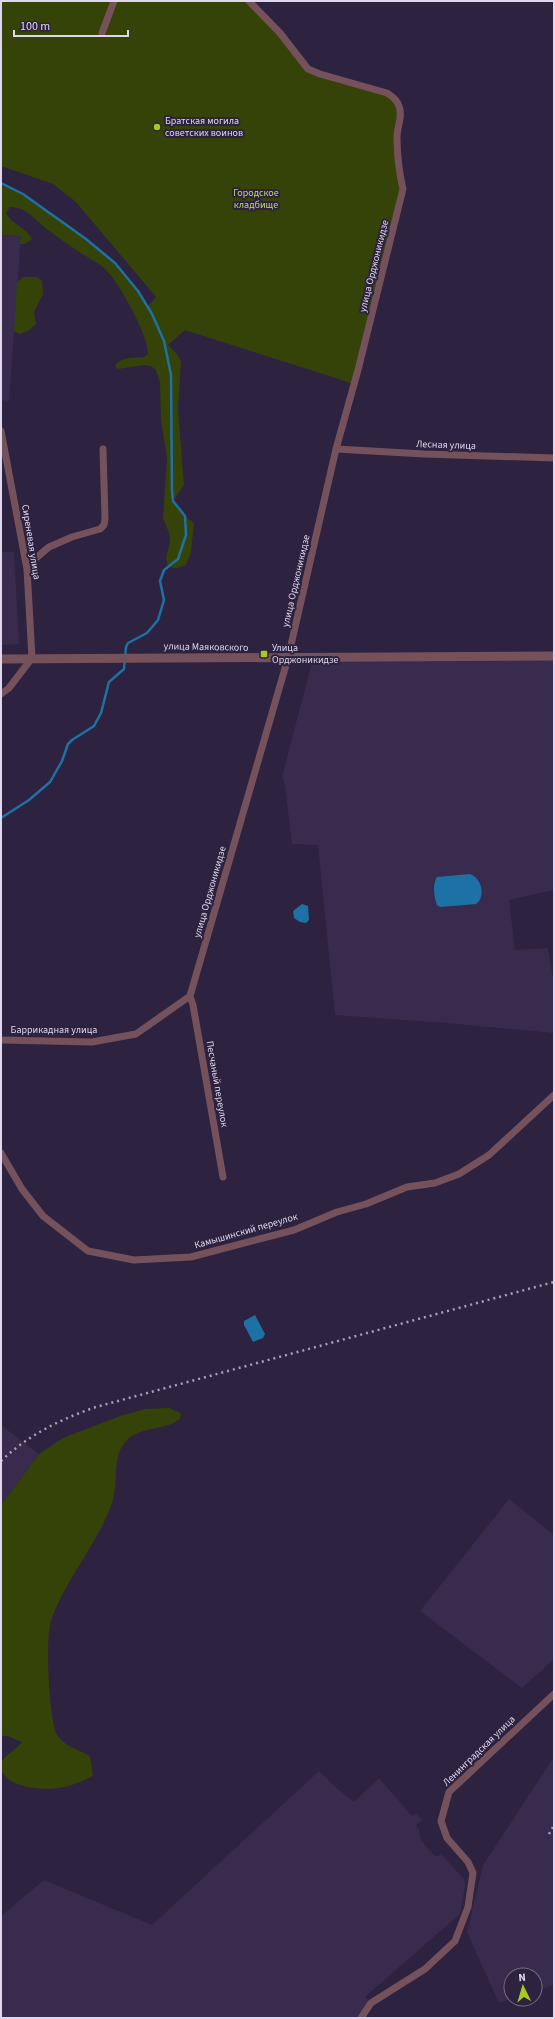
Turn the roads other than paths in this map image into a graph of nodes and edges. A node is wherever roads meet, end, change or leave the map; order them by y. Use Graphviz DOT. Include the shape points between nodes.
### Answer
graph roads {
  1 [pos="114,1"];
  2 [pos="249,1"];
  3 [pos="102,33"];
  4 [pos="1,431"];
  5 [pos="103,449"];
  6 [pos="336,449"];
  7 [pos="554,458"];
  8 [pos="27,569"];
  9 [pos="554,656"];
  10 [pos="1,658"];
  11 [pos="32,658"];
  12 [pos="288,658"];
  13 [pos="1,694"];
  14 [pos="190,996"];
  15 [pos="1,1040"];
  16 [pos="554,1095"];
  17 [pos="1,1153"];
  18 [pos="222,1177"];
  19 [pos="554,1694"];
  20 [pos="362,2018"];
  1 -- 3 [label="street"];
  2 -- 6 [label="street, улица Орджоникидзе" via="280,33 308,69 387,93 400,106 397,134 403,189"];
  4 -- 8 [label="street, Сиреневая улица"];
  5 -- 8 [label="street" via="104,525 100,529 49,547"];
  6 -- 7 [label="street, Лесная улица"];
  6 -- 12 [label="street, улица Орджоникидзе"];
  8 -- 11 [label="street, Сиреневая улица"];
  9 -- 12 [label="street, улица Маяковского"];
  10 -- 11 [label="street, улица Маяковского"];
  11 -- 12 [label="street, улица Маяковского"];
  11 -- 13 [label="street" via="9,688"];
  12 -- 14 [label="street, улица Орджоникидзе"];
  14 -- 15 [label="street, Баррикадная улица" via="136,1034 92,1042"];
  14 -- 18 [label="street, Песчаный переулок"];
  16 -- 17 [label="street, Камышинский переулок" via="489,1155 459,1174 435,1183 407,1187 294,1230 191,1257 134,1260 88,1251 43,1216 22,1189"];
  19 -- 20 [label="street, Ленинградская улица" via="449,1792 441,1821 447,1838 468,1862 473,1873 468,1907 455,1940 425,1969 371,2003"];
}
